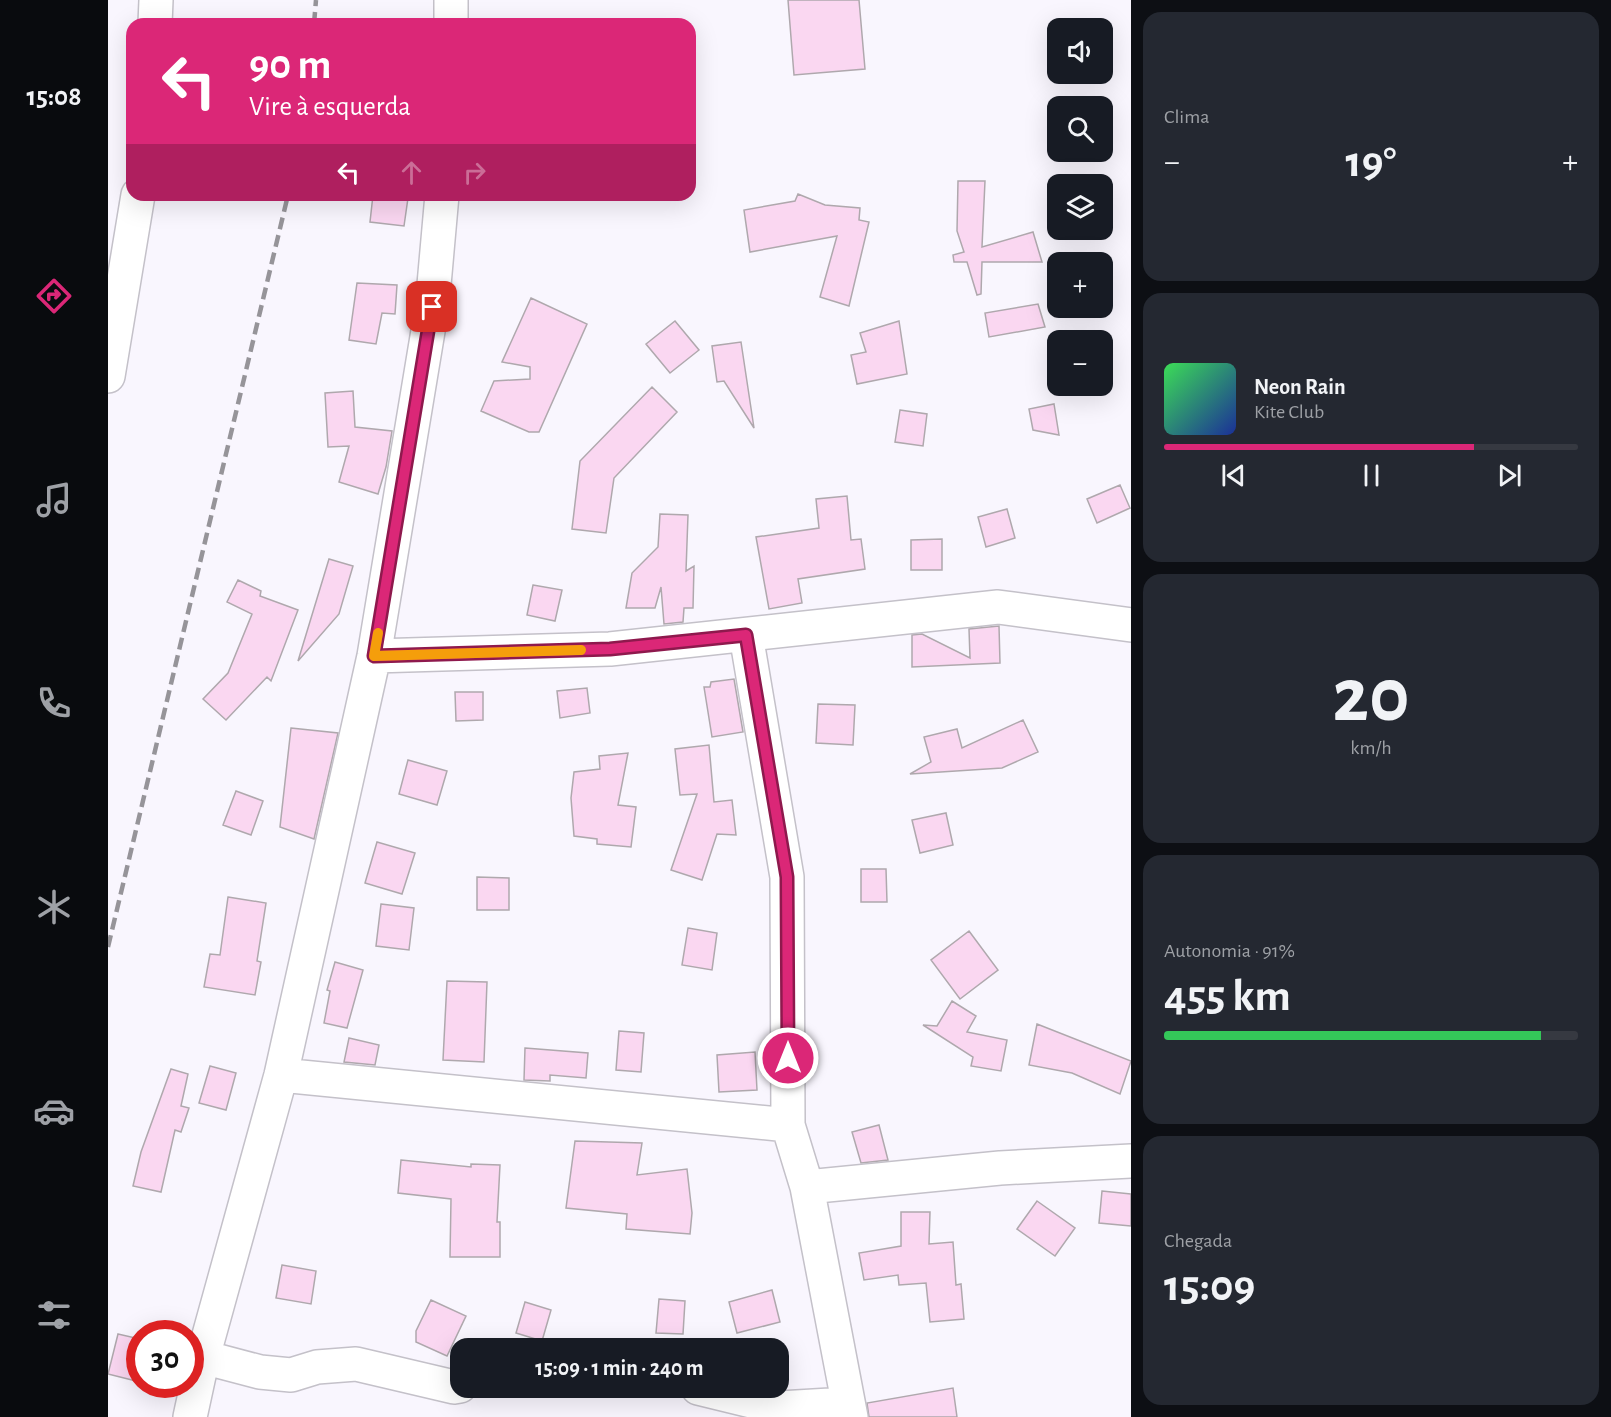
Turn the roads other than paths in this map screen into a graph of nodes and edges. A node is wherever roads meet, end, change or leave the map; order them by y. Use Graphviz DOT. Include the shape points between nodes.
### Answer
graph roads {
  1 [pos="156,0"];
  2 [pos="451,0"];
  3 [pos="155,18"];
  4 [pos="452,18"];
  5 [pos="137,201"];
  6 [pos="441,201"];
  7 [pos="108,376"];
  8 [pos="1131,625"];
  9 [pos="746,635"];
  10 [pos="374,656"];
  11 [pos="282,1075"];
  12 [pos="788,1125"];
  13 [pos="1131,1161"];
  14 [pos="807,1187"];
  15 [pos="204,1353"];
  16 [pos="204,1357"];
  17 [pos="450,1386"];
  18 [pos="193,1398"];
  19 [pos="739,1398"];
  20 [pos="849,1410"];
  21 [pos="189,1417"];
  1 -- 3 [label="main road"];
  2 -- 4 [label="main road"];
  5 -- 7 [label="main road"];
  6 -- 10 [label="main road" via="432,307"];
  8 -- 9 [label="main road" via="998,607"];
  9 -- 10 [label="main road" via="610,649"];
  9 -- 12 [label="main road" via="787,877"];
  10 -- 11 [label="main road"];
  11 -- 12 [label="main road"];
  11 -- 15 [label="main road"];
  12 -- 14 [label="main road"];
  13 -- 14 [label="main road" via="1000,1168"];
  14 -- 20 [label="main road"];
  16 -- 17 [label="main road" via="260,1372 291,1375 317,1366 356,1365"];
  18 -- 21 [label="main road"];
  19 -- 20 [label="main road" via="780,1408"];
}
